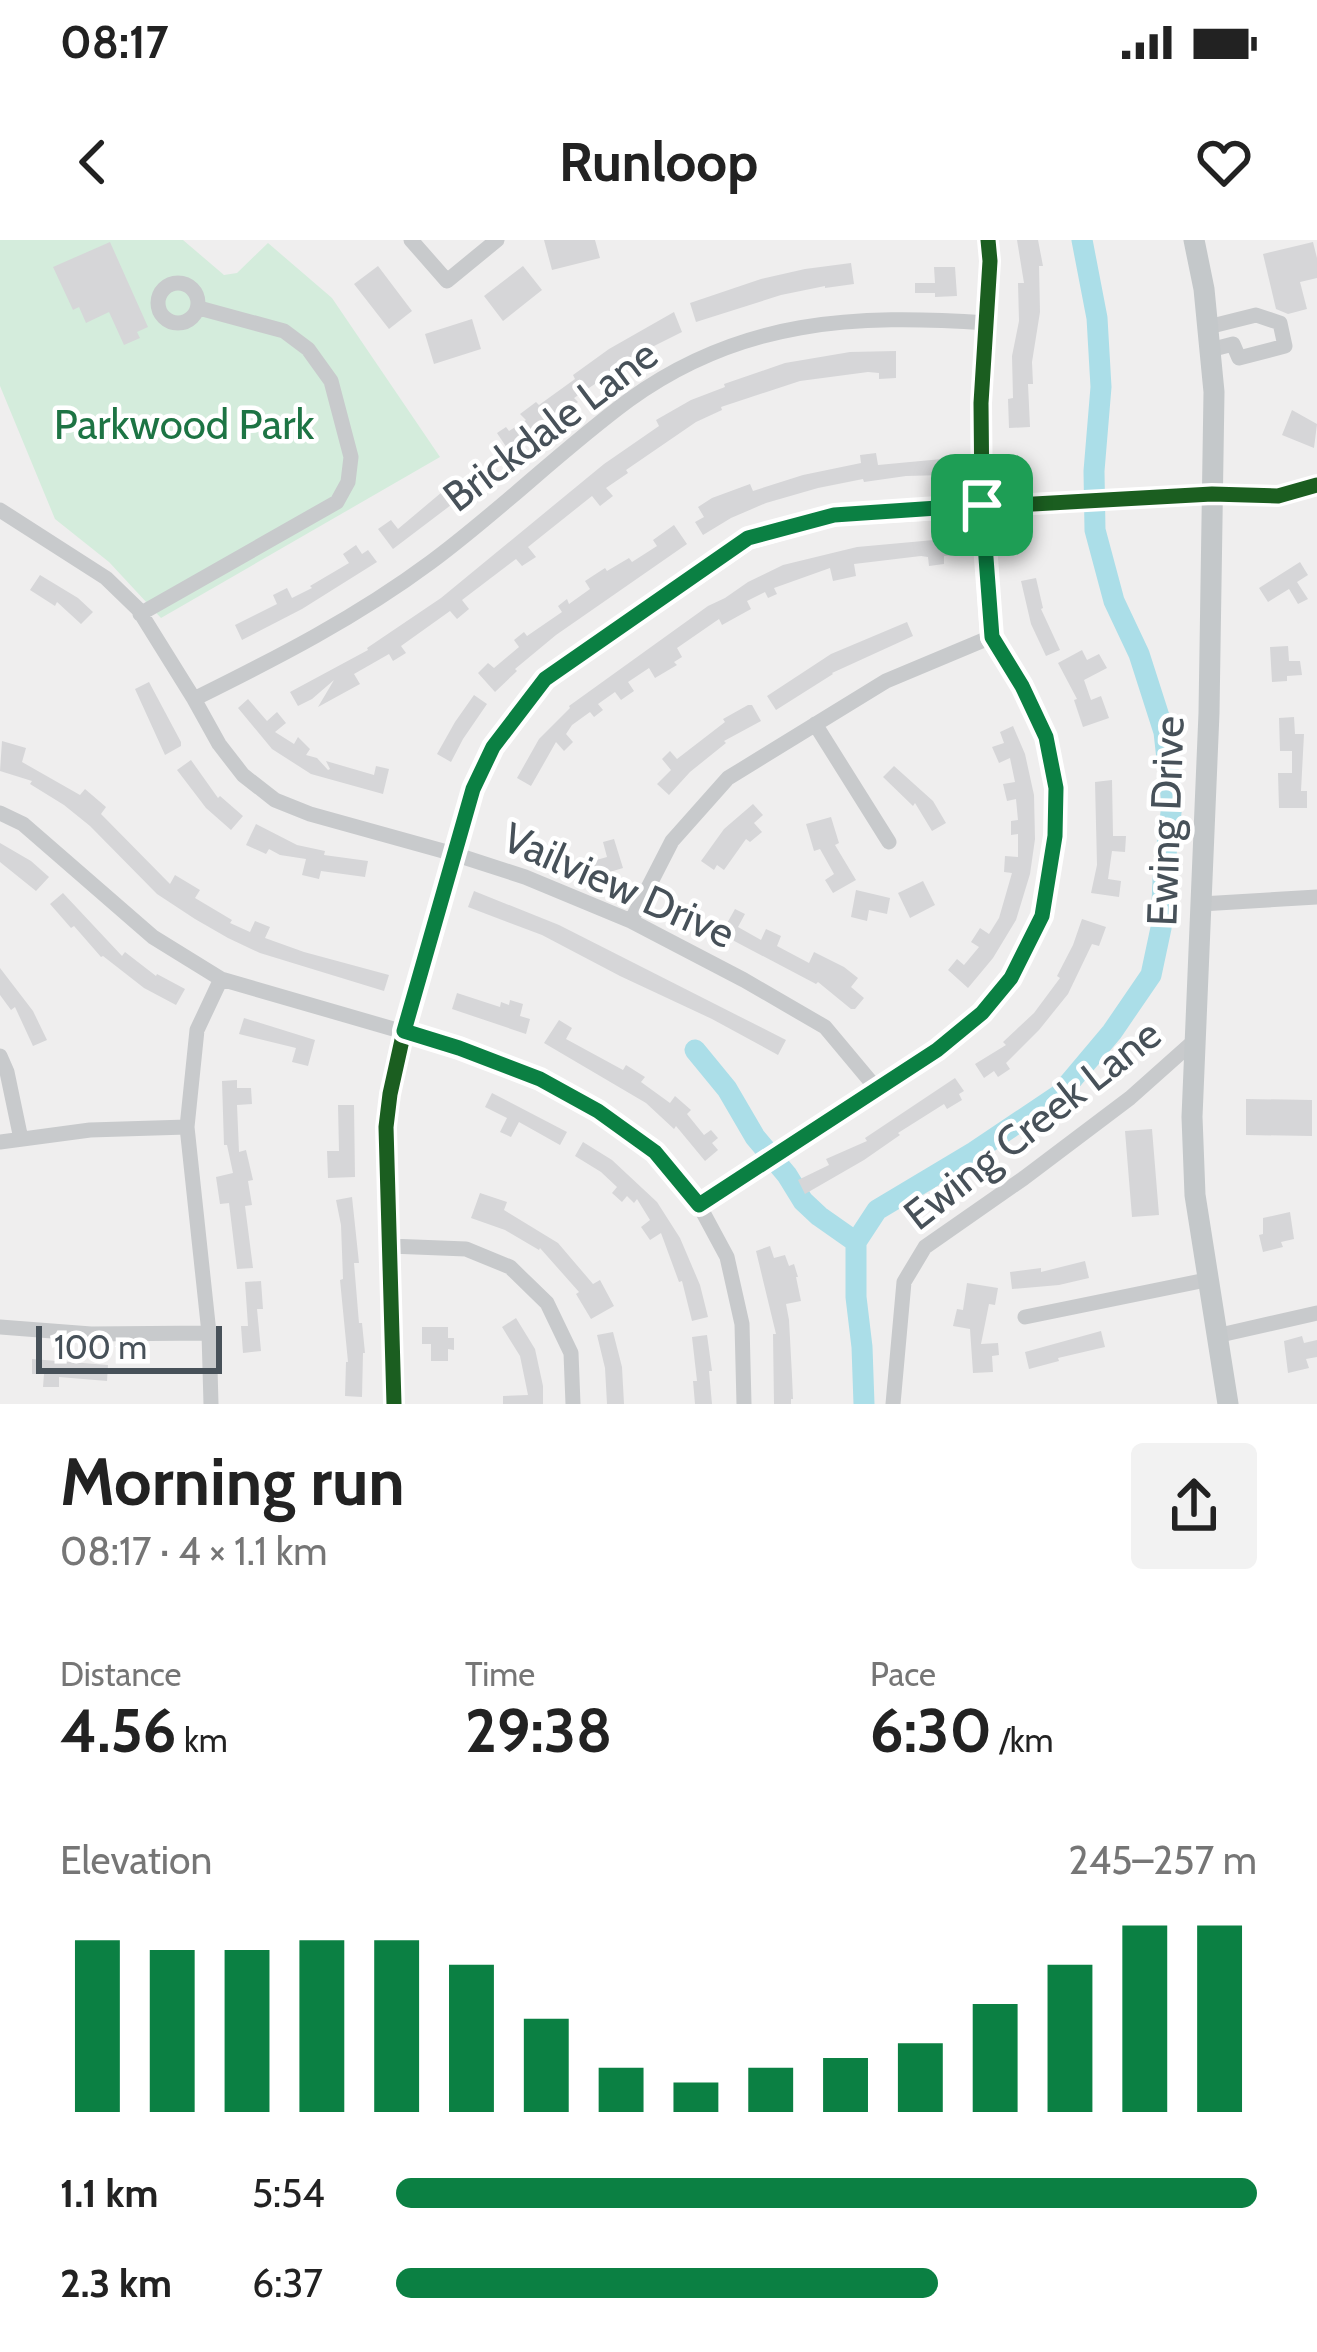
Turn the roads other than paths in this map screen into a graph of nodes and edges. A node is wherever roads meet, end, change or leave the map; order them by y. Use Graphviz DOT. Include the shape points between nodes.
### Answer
graph roads {
  1 [pos="411,240"];
  2 [pos="497,240"];
  3 [pos="988,240"];
  4 [pos="1194,240"];
  5 [pos="199,308"];
  6 [pos="987,323"];
  7 [pos="1218,324"];
  8 [pos="1233,344"];
  9 [pos="1210,350"];
  10 [pos="1317,485"];
  11 [pos="1212,494"];
  12 [pos="982,505"];
  13 [pos="0,510"];
  14 [pos="140,614"];
  15 [pos="992,637"];
  16 [pos="194,699"];
  17 [pos="815,724"];
  18 [pos="0,813"];
  19 [pos="889,842"];
  20 [pos="454,854"];
  21 [pos="1317,897"];
  22 [pos="1201,904"];
  23 [pos="631,921"];
  24 [pos="221,979"];
  25 [pos="404,1031"];
  26 [pos="1194,1041"];
  27 [pos="0,1056"];
  28 [pos="876,1088"];
  29 [pos="187,1126"];
  30 [pos="21,1139"];
  31 [pos="0,1142"];
  32 [pos="699,1205"];
  33 [pos="390,1246"];
  34 [pos="1206,1280"];
  35 [pos="1317,1313"];
  36 [pos="1025,1317"];
  37 [pos="0,1327"];
  38 [pos="209,1333"];
  39 [pos="1216,1336"];
  40 [pos="211,1404"];
  41 [pos="394,1404"];
  42 [pos="573,1404"];
  43 [pos="744,1404"];
  44 [pos="893,1404"];
  45 [pos="1228,1404"];
  1 -- 2 [label="street" via="447,281"];
  3 -- 6 [label="street"];
  4 -- 7 [label="main road, Ewing Drive"];
  5 -- 14 [label="street" via="284,331 308,349 331,381 351,457 348,482 337,502"];
  6 -- 12 [label="street"];
  6 -- 16 [label="street, Brickdale Lane" via="801,326 705,356 631,399 364,608"];
  7 -- 8 [label="street"];
  7 -- 8 [label="street" via="1256,315 1280,323 1285,346 1239,358"];
  7 -- 9 [label="main road, Ewing Drive"];
  8 -- 9 [label="street"];
  9 -- 11 [label="main road, Ewing Drive"];
  10 -- 11 [label="street" via="1278,496"];
  11 -- 12 [label="street"];
  11 -- 22 [label="main road, Ewing Drive"];
  12 -- 15 [label="street"];
  12 -- 20 [label="street" via="834,515 748,538 545,679 493,747"];
  13 -- 14 [label="street, Vailview Drive" via="106,578"];
  14 -- 16 [label="street, Vailview Drive"];
  15 -- 17 [label="street" via="886,681"];
  15 -- 28 [label="street" via="1046,737 1056,788 1042,916 1011,978 982,1013"];
  16 -- 20 [label="street, Vailview Drive" via="243,775 275,800"];
  17 -- 19 [label="street"];
  17 -- 23 [label="street" via="706,800 673,841"];
  18 -- 24 [label="street" via="54,849 153,937"];
  20 -- 23 [label="street, Vailview Drive"];
  20 -- 25 [label="street"];
  21 -- 22 [label="street"];
  22 -- 26 [label="main road, Ewing Drive"];
  23 -- 28 [label="street, Vailview Drive" via="825,1027"];
  24 -- 25 [label="street"];
  24 -- 29 [label="street" via="196,1030"];
  25 -- 32 [label="street" via="540,1079 598,1111 655,1152"];
  25 -- 33 [label="street" via="386,1127"];
  26 -- 34 [label="main road, Ewing Drive" via="1195,1196"];
  26 -- 44 [label="street, Ewing Creek Lane" via="1130,1098 925,1247 904,1282"];
  27 -- 30 [label="street"];
  28 -- 32 [label="street"];
  29 -- 30 [label="street"];
  29 -- 38 [label="street"];
  30 -- 31 [label="street"];
  32 -- 43 [label="street" via="727,1257 742,1324"];
  33 -- 41 [label="street"];
  33 -- 42 [label="street" via="466,1249 510,1267 547,1303 571,1353"];
  34 -- 36 [label="street"];
  34 -- 39 [label="main road, Ewing Drive"];
  35 -- 39 [label="street"];
  37 -- 38 [label="street"];
  38 -- 40 [label="street"];
  39 -- 45 [label="main road, Ewing Drive"];
}
